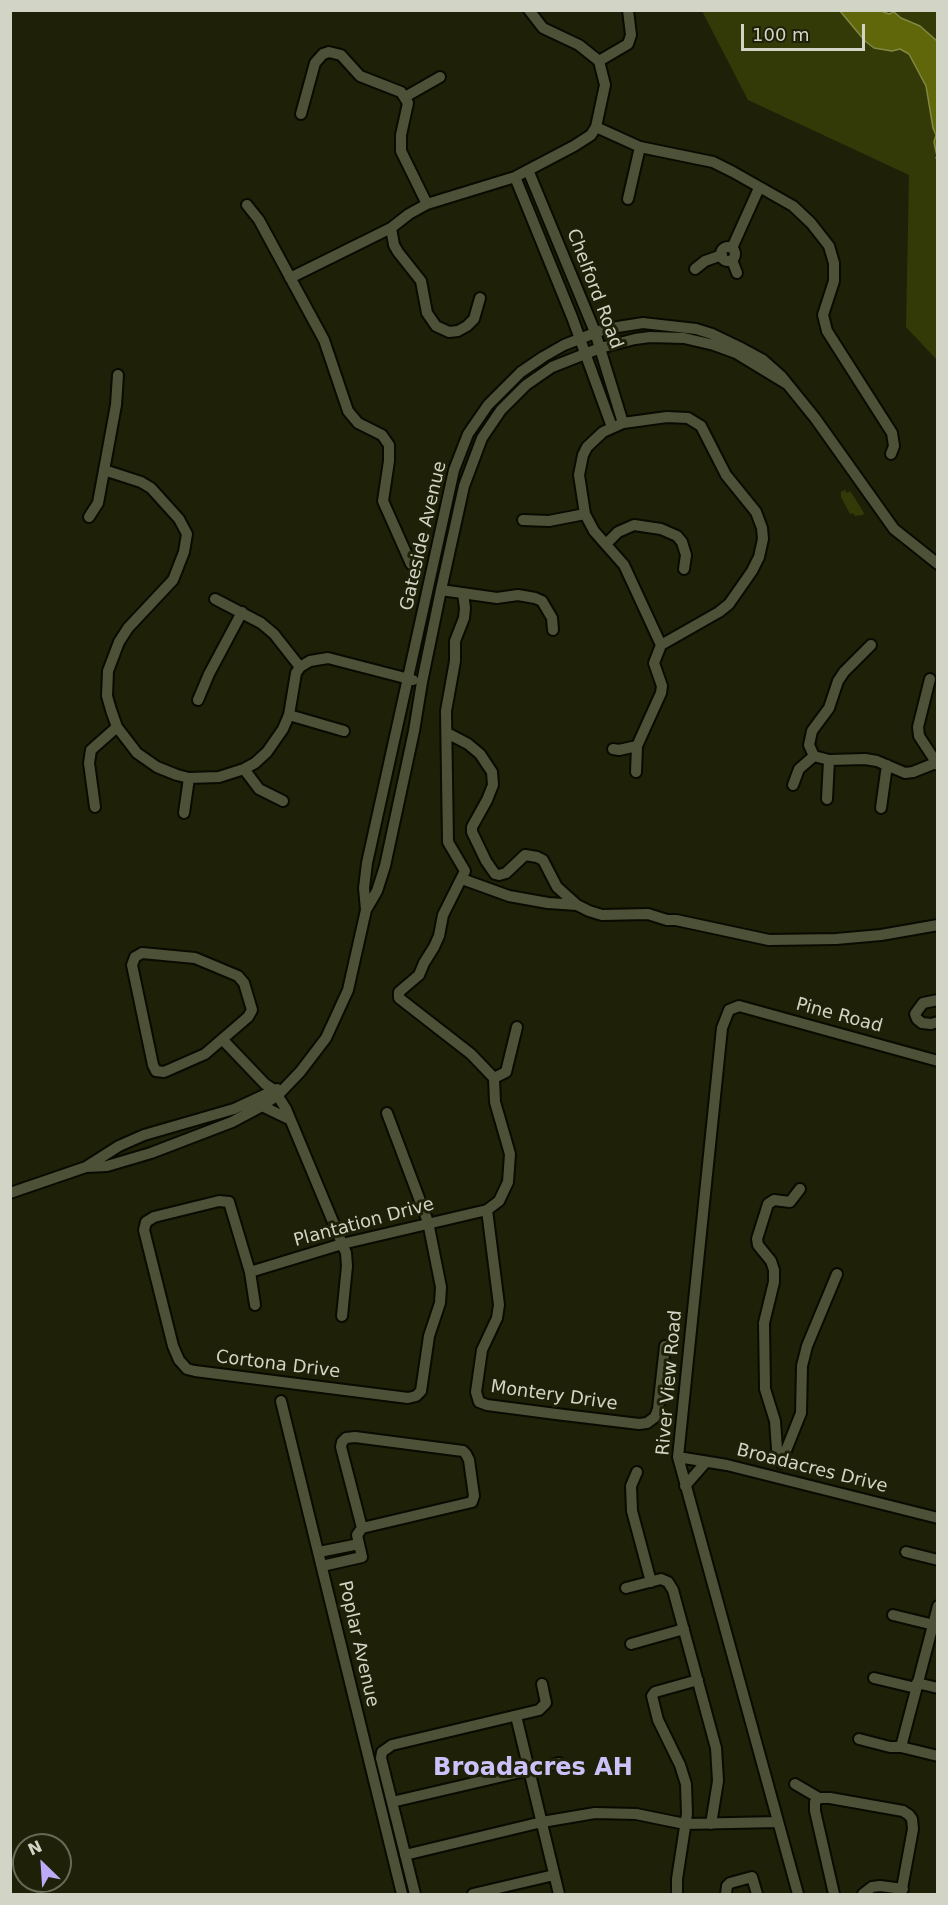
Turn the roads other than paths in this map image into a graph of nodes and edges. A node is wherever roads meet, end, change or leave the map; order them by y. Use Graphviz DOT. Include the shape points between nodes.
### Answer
graph roads {
  1 [pos="529,10"];
  2 [pos="628,10"];
  3 [pos="599,61"];
  4 [pos="440,77"];
  5 [pos="405,97"];
  6 [pos="302,114"];
  7 [pos="596,127"];
  8 [pos="640,147"];
  9 [pos="528,170"];
  10 [pos="515,177"];
  11 [pos="759,188"];
  12 [pos="628,199"];
  13 [pos="427,204"];
  14 [pos="247,205"];
  15 [pos="391,228"];
  16 [pos="727,257"];
  17 [pos="695,269"];
  18 [pos="737,273"];
  19 [pos="290,278"];
  20 [pos="480,298"];
  21 [pos="595,332"];
  22 [pos="579,339"];
  23 [pos="600,348"];
  24 [pos="584,354"];
  25 [pos="606,370"];
  26 [pos="118,375"];
  27 [pos="593,375"];
  28 [pos="787,384"];
  29 [pos="623,423"];
  30 [pos="612,427"];
  31 [pos="891,454"];
  32 [pos="105,470"];
  33 [pos="585,514"];
  34 [pos="89,517"];
  35 [pos="523,520"];
  36 [pos="606,544"];
  37 [pos="411,564"];
  38 [pos="938,564"];
  39 [pos="684,569"];
  40 [pos="441,590"];
  41 [pos="463,594"];
  42 [pos="215,599"];
  43 [pos="242,612"];
  44 [pos="553,630"];
  45 [pos="661,645"];
  46 [pos="871,645"];
  47 [pos="300,667"];
  48 [pos="408,679"];
  49 [pos="930,679"];
  50 [pos="422,682"];
  51 [pos="198,700"];
  52 [pos="289,715"];
  53 [pos="117,727"];
  54 [pos="344,731"];
  55 [pos="447,733"];
  56 [pos="637,746"];
  57 [pos="613,749"];
  58 [pos="814,756"];
  59 [pos="829,760"];
  60 [pos="937,763"];
  61 [pos="887,765"];
  62 [pos="244,769"];
  63 [pos="636,772"];
  64 [pos="189,778"];
  65 [pos="793,785"];
  66 [pos="826,799"];
  67 [pos="283,801"];
  68 [pos="95,807"];
  69 [pos="881,808"];
  70 [pos="184,813"];
  71 [pos="462,879"];
  72 [pos="577,905"];
  73 [pos="366,910"];
  74 [pos="938,925"];
  75 [pos="938,1000"];
  76 [pos="732,1007"];
  77 [pos="938,1022"];
  78 [pos="517,1027"];
  79 [pos="223,1040"];
  80 [pos="938,1060"];
  81 [pos="494,1078"];
  82 [pos="279,1090"];
  83 [pos="262,1106"];
  84 [pos="387,1113"];
  85 [pos="289,1119"];
  86 [pos="86,1167"];
  87 [pos="800,1190"];
  88 [pos="10,1193"];
  89 [pos="487,1210"];
  90 [pos="428,1222"];
  91 [pos="342,1244"];
  92 [pos="250,1272"];
  93 [pos="837,1274"];
  94 [pos="255,1305"];
  95 [pos="342,1316"];
  96 [pos="664,1346"];
  97 [pos="281,1401"];
  98 [pos="678,1457"];
  99 [pos="706,1462"];
  100 [pos="781,1463"];
  101 [pos="637,1472"];
  102 [pos="780,1478"];
  103 [pos="685,1486"];
  104 [pos="938,1518"];
  105 [pos="362,1528"];
  106 [pos="359,1544"];
  107 [pos="319,1552"];
  108 [pos="906,1552"];
  109 [pos="938,1560"];
  110 [pos="322,1566"];
  111 [pos="651,1582"];
  112 [pos="626,1588"];
  113 [pos="938,1606"];
  114 [pos="893,1615"];
  115 [pos="935,1626"];
  116 [pos="684,1629"];
  117 [pos="631,1644"];
  118 [pos="874,1678"];
  119 [pos="698,1680"];
  120 [pos="542,1684"];
  121 [pos="916,1685"];
  122 [pos="938,1688"];
  123 [pos="516,1716"];
  124 [pos="859,1739"];
  125 [pos="901,1747"];
  126 [pos="938,1756"];
  127 [pos="559,1763"];
  128 [pos="530,1770"];
  129 [pos="795,1784"];
  130 [pos="819,1798"];
  131 [pos="392,1802"];
  132 [pos="542,1822"];
  133 [pos="778,1822"];
  134 [pos="685,1824"];
  135 [pos="711,1824"];
  136 [pos="405,1855"];
  137 [pos="554,1875"];
  138 [pos="902,1892"];
  139 [pos="402,1894"];
  140 [pos="415,1894"];
  141 [pos="472,1894"];
  142 [pos="559,1894"];
  143 [pos="677,1894"];
  144 [pos="726,1894"];
  145 [pos="757,1894"];
  146 [pos="798,1894"];
  147 [pos="834,1894"];
  148 [pos="863,1894"];
  1 -- 3 [label="street" via="543,28 579,45"];
  2 -- 3 [label="street" via="628,44"];
  3 -- 7 [label="street" via="605,85"];
  4 -- 5 [label="street"];
  5 -- 6 [label="street" via="395,88 360,76 341,55 329,52 315,63"];
  5 -- 13 [label="street" via="408,109 401,151"];
  7 -- 8 [label="street"];
  7 -- 9 [label="street" via="574,146"];
  8 -- 11 [label="street" via="713,162"];
  8 -- 12 [label="street"];
  9 -- 10 [label="street"];
  9 -- 21 [label="street, Chelford Road"];
  10 -- 13 [label="street"];
  10 -- 22 [label="street, Chelford Road"];
  11 -- 16 [label="street" via="732,248 724,248"];
  11 -- 31 [label="street" via="800,212 829,246 835,273 824,322 892,433"];
  13 -- 15 [label="street"];
  14 -- 19 [label="street"];
  15 -- 19 [label="street"];
  15 -- 20 [label="street" via="398,252 421,281 427,313 436,326 449,332 466,326 474,319"];
  16 -- 17 [label="street" via="705,261"];
  16 -- 18 [label="street"];
  19 -- 37 [label="street" via="324,340 348,411 358,423 382,435 388,445 383,501"];
  21 -- 22 [label="street, Gateside Avenue"];
  21 -- 23 [label="street, Chelford Road"];
  21 -- 28 [label="street, Gateside Avenue" via="644,323 712,333 763,360"];
  22 -- 24 [label="street, Chelford Road"];
  22 -- 48 [label="street, Gateside Avenue" via="521,372 488,405 468,434 447,497"];
  23 -- 24 [label="street, Gateside Avenue"];
  23 -- 25 [label="street, Chelford Road"];
  23 -- 28 [label="street, Gateside Avenue" via="650,337 684,338 736,353"];
  24 -- 27 [label="street, Chelford Road"];
  24 -- 40 [label="street, Gateside Avenue" via="552,367 526,385 491,423 464,486"];
  25 -- 27 [label="street"];
  25 -- 29 [label="street, Chelford Road"];
  26 -- 32 [label="street"];
  27 -- 30 [label="street, Chelford Road"];
  28 -- 38 [label="street, Gateside Avenue" via="894,529"];
  29 -- 30 [label="street"];
  29 -- 45 [label="street" via="667,417 696,422 706,433 726,475 756,512 762,528 759,557 736,596 719,612"];
  30 -- 33 [label="street" via="594,439 583,455 579,475"];
  32 -- 34 [label="street" via="98,503"];
  32 -- 53 [label="street" via="151,488 187,534 173,580 128,628 108,671 107,696"];
  33 -- 35 [label="street" via="549,521"];
  33 -- 36 [label="street"];
  36 -- 39 [label="street" via="618,532 634,525 661,529 682,542 686,555"];
  36 -- 45 [label="street" via="628,573"];
  40 -- 41 [label="street"];
  40 -- 50 [label="street, Gateside Avenue"];
  41 -- 44 [label="street" via="535,597 552,618"];
  41 -- 55 [label="street" via="464,618 456,634"];
  42 -- 43 [label="street"];
  43 -- 47 [label="street" via="274,633"];
  43 -- 51 [label="street"];
  45 -- 56 [label="street" via="654,663 661,693"];
  46 -- 58 [label="street" via="844,672 829,708 812,731 809,745"];
  47 -- 48 [label="street" via="328,658"];
  47 -- 52 [label="street"];
  48 -- 50 [label="street"];
  48 -- 73 [label="street, Gateside Avenue" via="367,863"];
  49 -- 60 [label="street" via="918,727 922,743"];
  50 -- 73 [label="street, Gateside Avenue" via="385,866"];
  52 -- 54 [label="street"];
  52 -- 62 [label="street" via="267,752"];
  53 -- 64 [label="street" via="146,760"];
  53 -- 68 [label="street" via="91,750"];
  55 -- 71 [label="street" via="448,842 465,871"];
  55 -- 72 [label="street" via="474,749 492,772 493,785 472,827 490,868 499,875 506,873 520,857 537,856 543,860 556,887"];
  56 -- 57 [label="street"];
  56 -- 63 [label="street"];
  58 -- 59 [label="street"];
  58 -- 65 [label="street" via="799,769"];
  59 -- 61 [label="street" via="866,759"];
  59 -- 66 [label="street"];
  60 -- 61 [label="street" via="905,773"];
  61 -- 69 [label="street"];
  62 -- 64 [label="street" via="219,777"];
  62 -- 67 [label="street" via="259,789"];
  64 -- 70 [label="street"];
  71 -- 72 [label="street" via="509,896"];
  71 -- 81 [label="street" via="443,915 434,947 419,975 399,992 399,998 471,1054"];
  72 -- 74 [label="street" via="602,915 648,914 769,940 858,937"];
  73 -- 82 [label="street, Gateside Avenue" via="348,990 334,1023 313,1057"];
  75 -- 77 [label="street" via="923,1003 915,1014 922,1023"];
  76 -- 80 [label="street, Pine Road"];
  76 -- 98 [label="street, River View Road" via="722,1028"];
  78 -- 81 [label="street" via="506,1072"];
  79 -- 79 [label="street" via="206,1054 164,1072 156,1071 132,965 135,957 142,953 195,958 238,976 252,1010"];
  79 -- 82 [label="street" via="265,1084"];
  81 -- 89 [label="street" via="495,1102 510,1162 504,1193"];
  82 -- 83 [label="street, Gateside Avenue"];
  82 -- 85 [label="street"];
  82 -- 86 [label="street, Gateside Avenue" via="234,1109 144,1135"];
  83 -- 85 [label="street"];
  83 -- 86 [label="street, Gateside Avenue" via="150,1154 107,1166"];
  84 -- 90 [label="street, Cortona Drive"];
  85 -- 91 [label="street"];
  86 -- 88 [label="street, Gateside Avenue"];
  87 -- 100 [label="street" via="790,1202 774,1200 766,1208 757,1234 757,1242 774,1266 764,1323 765,1392 775,1418"];
  89 -- 90 [label="street, Plantation Drive"];
  89 -- 96 [label="street, Montery Drive" via="499,1305 483,1350 476,1392 479,1402 647,1423 658,1409"];
  90 -- 91 [label="street, Plantation Drive"];
  90 -- 92 [label="street, Cortona Drive" via="442,1295 429,1336 422,1387 412,1397 195,1371 182,1365 173,1346 144,1230 146,1222 226,1201"];
  91 -- 92 [label="street, Plantation Drive"];
  91 -- 95 [label="street" via="347,1266"];
  92 -- 94 [label="street, Cortona Drive"];
  93 -- 100 [label="street" via="807,1346 802,1366 801,1413"];
  97 -- 107 [label="street, Poplar Avenue"];
  98 -- 99 [label="street, Broadacres Drive"];
  98 -- 103 [label="street, River View Road"];
  99 -- 102 [label="street, Broadacres Drive"];
  99 -- 103 [label="street"];
  100 -- 102 [label="street"];
  101 -- 111 [label="street" via="632,1481 632,1506"];
  102 -- 104 [label="street, Broadacres Drive"];
  103 -- 133 [label="street, River View Road"];
  105 -- 105 [label="street" via="470,1504 474,1496 466,1454 346,1438 341,1447"];
  105 -- 106 [label="street" via="357,1535"];
  106 -- 107 [label="street"];
  106 -- 110 [label="street" via="362,1557"];
  107 -- 110 [label="street, Poplar Avenue"];
  108 -- 109 [label="street"];
  110 -- 139 [label="street, Poplar Avenue"];
  111 -- 112 [label="street"];
  111 -- 116 [label="street" via="664,1580 671,1585"];
  113 -- 115 [label="street"];
  114 -- 115 [label="street"];
  115 -- 121 [label="street"];
  116 -- 117 [label="street"];
  116 -- 119 [label="street"];
  118 -- 121 [label="street"];
  119 -- 134 [label="street" via="655,1692 652,1698 685,1780"];
  119 -- 135 [label="street" via="718,1768"];
  120 -- 123 [label="street" via="544,1706"];
  121 -- 122 [label="street"];
  121 -- 125 [label="street"];
  123 -- 128 [label="street"];
  123 -- 131 [label="street" via="385,1748 381,1758"];
  124 -- 125 [label="street"];
  125 -- 126 [label="street"];
  127 -- 128 [label="street"];
  128 -- 131 [label="street"];
  128 -- 132 [label="street"];
  129 -- 130 [label="street"];
  130 -- 138 [label="street" via="909,1815 913,1823"];
  130 -- 147 [label="street" via="814,1807"];
  131 -- 136 [label="street"];
  132 -- 134 [label="street" via="617,1813"];
  132 -- 136 [label="street"];
  132 -- 137 [label="street"];
  133 -- 135 [label="street"];
  133 -- 146 [label="street, River View Road"];
  134 -- 135 [label="street"];
  134 -- 143 [label="street"];
  136 -- 140 [label="street"];
  137 -- 141 [label="street"];
  137 -- 142 [label="street"];
  138 -- 148 [label="street" via="880,1886"];
  144 -- 145 [label="street" via="730,1883 752,1876"];
}
